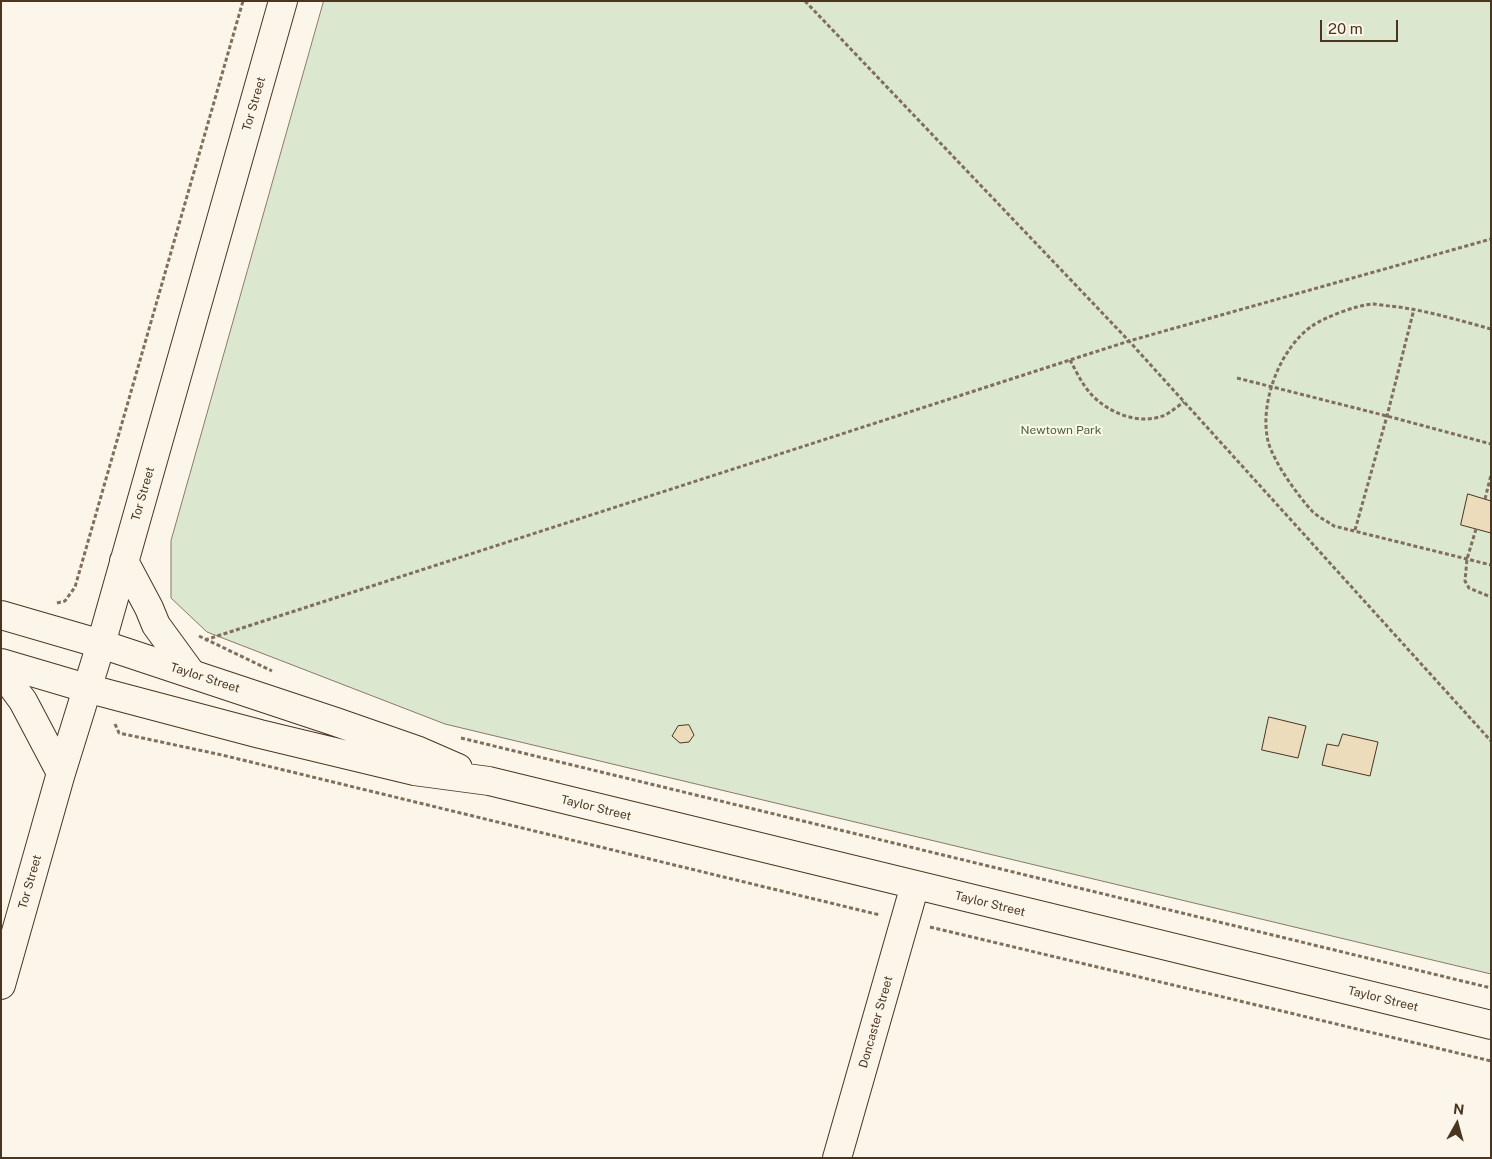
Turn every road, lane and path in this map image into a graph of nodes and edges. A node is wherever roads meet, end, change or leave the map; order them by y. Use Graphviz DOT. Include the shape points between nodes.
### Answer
graph roads {
  1 [pos="243,1"];
  2 [pos="283,1"];
  3 [pos="805,1"];
  4 [pos="1491,239"];
  5 [pos="1414,309"];
  6 [pos="1491,329"];
  7 [pos="1129,341"];
  8 [pos="1070,360"];
  9 [pos="1237,378"];
  10 [pos="1271,386"];
  11 [pos="1184,402"];
  12 [pos="1387,416"];
  13 [pos="1491,444"];
  14 [pos="1491,475"];
  15 [pos="1484,499"];
  16 [pos="1476,529"];
  17 [pos="1354,530"];
  18 [pos="1467,558"];
  19 [pos="124,561"];
  20 [pos="1491,565"];
  21 [pos="1491,597"];
  22 [pos="65,601"];
  23 [pos="1,615"];
  24 [pos="197,635"];
  25 [pos="205,640"];
  26 [pos="100,644"];
  27 [pos="1,663"];
  28 [pos="1,671"];
  29 [pos="191,673"];
  30 [pos="278,673"];
  31 [pos="86,688"];
  32 [pos="115,724"];
  33 [pos="456,737"];
  34 [pos="1491,741"];
  35 [pos="61,773"];
  36 [pos="489,782"];
  37 [pos="915,885"];
  38 [pos="904,920"];
  39 [pos="1,985"];
  40 [pos="1491,988"];
  41 [pos="1491,1025"];
  42 [pos="1491,1061"];
  43 [pos="837,1158"];
  1 -- 22 [label="path" via="75,587"];
  2 -- 19 [label="main road, Tor Street"];
  3 -- 7 [label="path"];
  4 -- 7 [label="path"];
  5 -- 6 [label="path"];
  5 -- 10 [label="path" via="1373,304 1344,311 1312,326 1295,342"];
  5 -- 12 [label="path"];
  7 -- 8 [label="path"];
  7 -- 11 [label="path"];
  8 -- 11 [label="path" via="1089,392 1117,414 1151,419"];
  8 -- 25 [label="path"];
  9 -- 10 [label="path"];
  10 -- 12 [label="path"];
  10 -- 17 [label="path" via="1268,441 1282,469 1313,512 1334,526"];
  11 -- 34 [label="path"];
  12 -- 13 [label="path"];
  12 -- 17 [label="path"];
  14 -- 15 [label="path"];
  16 -- 18 [label="path"];
  17 -- 18 [label="path"];
  18 -- 20 [label="path"];
  18 -- 21 [label="path" via="1464,581 1469,588"];
  19 -- 26 [label="main road, Tor Street"];
  19 -- 29 [label="main road" via="156,625"];
  23 -- 26 [label="main road, Taylor Street"];
  24 -- 25 [label="path"];
  25 -- 30 [label="path"];
  26 -- 29 [label="main road, Taylor Street"];
  26 -- 31 [label="main road, Tor Street"];
  27 -- 31 [label="main road, Taylor Street"];
  28 -- 35 [label="main road" via="23,701"];
  29 -- 36 [label="main road, Taylor Street" via="419,751"];
  31 -- 35 [label="main road, Tor Street"];
  31 -- 36 [label="main road, Taylor Street" via="414,771"];
  32 -- 38 [label="path" via="119,733"];
  33 -- 40 [label="path"];
  35 -- 39 [label="main road, Tor Street"];
  36 -- 37 [label="main road, Taylor Street"];
  37 -- 38 [label="main road, Doncaster Street"];
  37 -- 41 [label="main road, Taylor Street"];
  38 -- 42 [label="path"];
  38 -- 43 [label="main road, Doncaster Street"];
}
